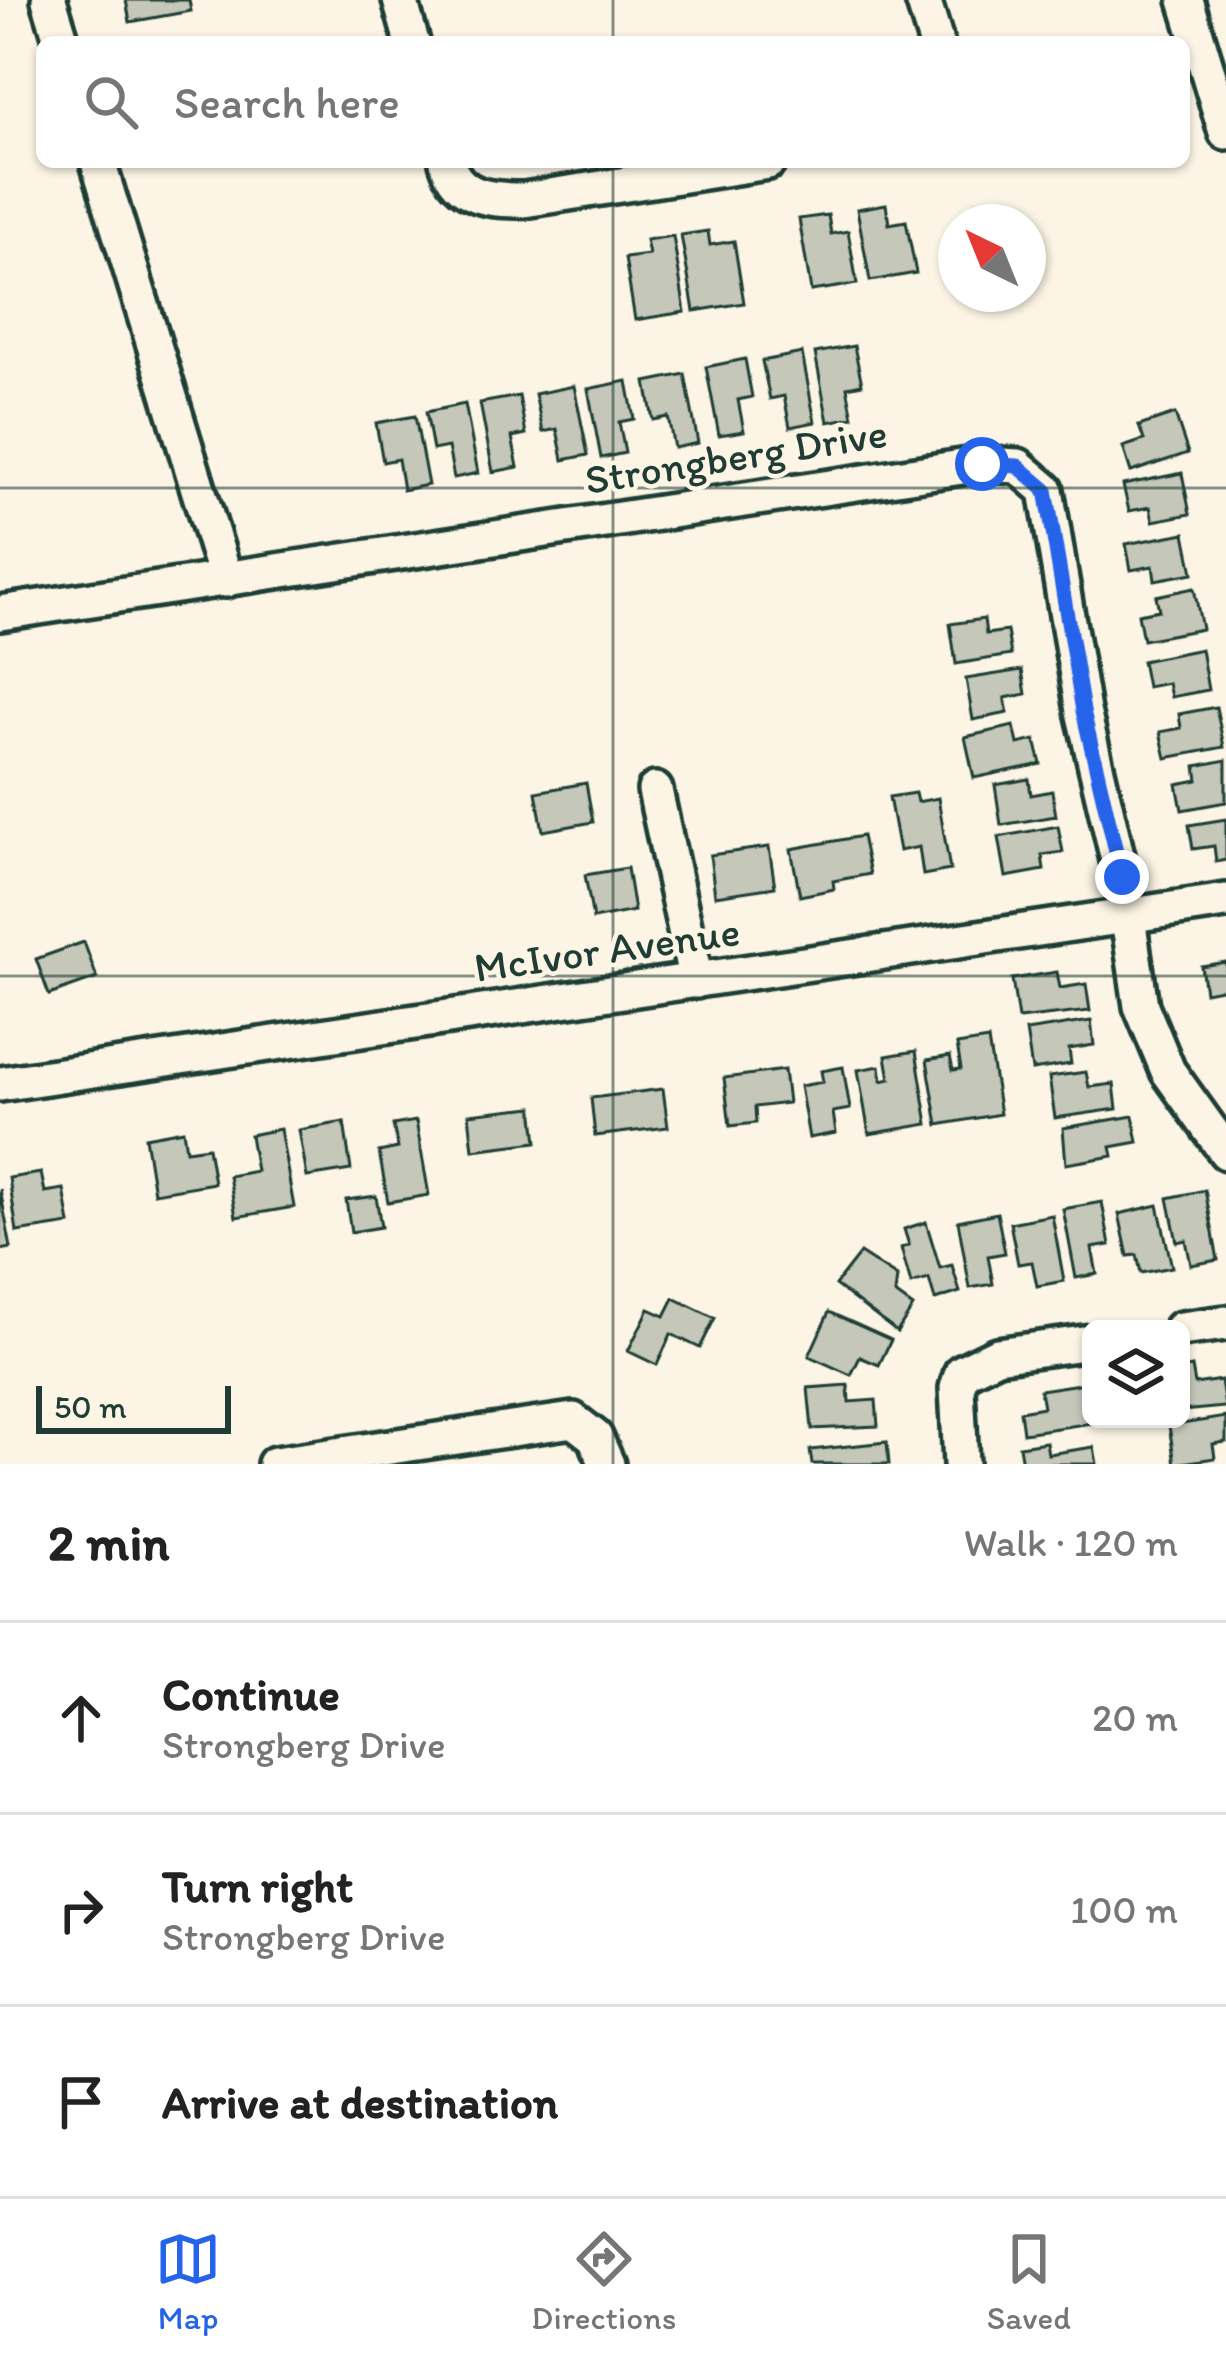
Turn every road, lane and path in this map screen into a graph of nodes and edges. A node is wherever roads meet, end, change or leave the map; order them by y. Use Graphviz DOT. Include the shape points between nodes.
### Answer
graph roads {
  1 [pos="49,0"];
  2 [pos="400,0"];
  3 [pos="923,0"];
  4 [pos="1186,0"];
  5 [pos="60,36"];
  6 [pos="410,36"];
  7 [pos="934,36"];
  8 [pos="1226,132"];
  9 [pos="100,168"];
  10 [pos="451,168"];
  11 [pos="729,168"];
  12 [pos="226,580"];
  13 [pos="0,613"];
  14 [pos="655,790"];
  15 [pos="1226,902"];
  16 [pos="1126,918"];
  17 [pos="696,981"];
  18 [pos="0,1084"];
  19 [pos="1226,1152"];
  20 [pos="1226,1323"];
  21 [pos="1190,1328"];
  22 [pos="1082,1343"];
  23 [pos="275,1464"];
  24 [pos="607,1464"];
  25 [pos="961,1464"];
  1 -- 5 [label="street"];
  2 -- 6 [label="street"];
  3 -- 7 [label="street"];
  4 -- 8 [label="street"];
  9 -- 12 [label="street"];
  10 -- 11 [label="street" via="468,193 524,200"];
  12 -- 13 [label="street, Strongberg Drive"];
  12 -- 16 [label="street, Strongberg Drive" via="982,464 1018,466 1046,490"];
  14 -- 17 [label="street"];
  15 -- 16 [label="street, McIvor Avenue"];
  16 -- 17 [label="street, McIvor Avenue"];
  16 -- 19 [label="street, Strongberg Drive" via="1141,1006 1168,1070"];
  17 -- 18 [label="street, McIvor Avenue"];
  20 -- 21 [label="street"];
  22 -- 25 [label="street" via="998,1355 962,1372"];
  23 -- 24 [label="street" via="573,1420 595,1437"];
}
